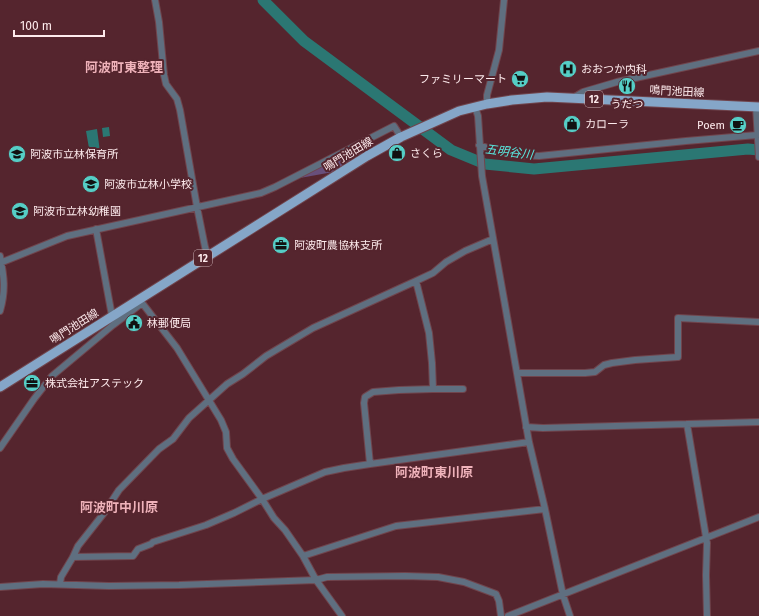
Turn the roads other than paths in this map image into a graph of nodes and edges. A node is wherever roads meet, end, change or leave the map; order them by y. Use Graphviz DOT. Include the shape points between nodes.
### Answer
graph roads {
  1 [pos="155,0"];
  2 [pos="504,0"];
  3 [pos="759,51"];
  4 [pos="573,98"];
  5 [pos="487,104"];
  6 [pos="475,107"];
  7 [pos="757,107"];
  8 [pos="405,135"];
  9 [pos="757,136"];
  10 [pos="479,147"];
  11 [pos="759,157"];
  12 [pos="197,207"];
  13 [pos="96,229"];
  14 [pos="493,238"];
  15 [pos="0,256"];
  16 [pos="208,256"];
  17 [pos="1,263"];
  18 [pos="416,281"];
  19 [pos="140,301"];
  20 [pos="0,311"];
  21 [pos="112,316"];
  22 [pos="759,322"];
  23 [pos="517,373"];
  24 [pos="0,387"];
  25 [pos="433,389"];
  26 [pos="464,389"];
  27 [pos="209,400"];
  28 [pos="759,422"];
  29 [pos="687,424"];
  30 [pos="526,427"];
  31 [pos="528,442"];
  32 [pos="0,448"];
  33 [pos="370,464"];
  34 [pos="262,498"];
  35 [pos="545,509"];
  36 [pos="759,517"];
  37 [pos="706,538"];
  38 [pos="303,556"];
  39 [pos="73,557"];
  40 [pos="316,580"];
  41 [pos="60,584"];
  42 [pos="0,587"];
  43 [pos="563,595"];
  44 [pos="342,616"];
  45 [pos="501,616"];
  46 [pos="508,616"];
  47 [pos="570,616"];
  48 [pos="707,616"];
  1 -- 12 [label="street" via="164,75 180,110"];
  2 -- 5 [label="street" via="499,50"];
  3 -- 4 [label="street" via="617,82 583,92"];
  4 -- 5 [label="main road, 鳴門池田線 / 12" via="547,97"];
  4 -- 7 [label="main road, 鳴門池田線 / 12"];
  5 -- 6 [label="main road, 鳴門池田線 / 12"];
  6 -- 8 [label="main road, 鳴門池田線 / 12"];
  6 -- 10 [label="street" via="478,116"];
  7 -- 9 [label="street"];
  8 -- 12 [label="street" via="394,126 275,187 260,193"];
  8 -- 16 [label="main road, 鳴門池田線 / 12"];
  9 -- 10 [label="street" via="539,156 515,155"];
  9 -- 11 [label="street"];
  10 -- 14 [label="street"];
  12 -- 13 [label="street"];
  12 -- 16 [label="street"];
  13 -- 17 [label="street" via="67,236"];
  13 -- 21 [label="street"];
  14 -- 18 [label="street" via="465,251 433,273"];
  14 -- 23 [label="street"];
  15 -- 17 [label="street"];
  16 -- 19 [label="main road, 鳴門池田線 / 12"];
  17 -- 20 [label="street" via="4,286"];
  18 -- 25 [label="street" via="429,333"];
  18 -- 27 [label="street" via="313,328 266,356"];
  19 -- 21 [label="main road, 鳴門池田線 / 12"];
  19 -- 27 [label="street" via="177,348"];
  19 -- 32 [label="street" via="52,376"];
  21 -- 24 [label="main road, 鳴門池田線 / 12"];
  22 -- 23 [label="street" via="678,318 678,357 612,363 594,372 585,373"];
  23 -- 30 [label="street"];
  25 -- 26 [label="street"];
  25 -- 33 [label="street" via="373,392 365,397"];
  27 -- 34 [label="street" via="226,432 232,459"];
  27 -- 39 [label="street" via="189,418 173,439 159,449 119,490 104,514 78,546"];
  28 -- 29 [label="street"];
  29 -- 30 [label="street"];
  29 -- 37 [label="street"];
  30 -- 31 [label="street"];
  31 -- 33 [label="street"];
  31 -- 35 [label="street"];
  33 -- 34 [label="street" via="325,472"];
  34 -- 38 [label="street"];
  34 -- 39 [label="street" via="234,513 153,542 138,549 134,556"];
  35 -- 38 [label="street" via="396,526"];
  35 -- 43 [label="street"];
  36 -- 37 [label="street"];
  37 -- 43 [label="street"];
  37 -- 48 [label="street"];
  38 -- 40 [label="street"];
  39 -- 41 [label="street" via="61,577"];
  40 -- 41 [label="street" via="179,585"];
  40 -- 44 [label="street"];
  40 -- 45 [label="street" via="327,577 438,576 496,594"];
  41 -- 42 [label="street"];
  43 -- 46 [label="street"];
  43 -- 47 [label="street"];
}
